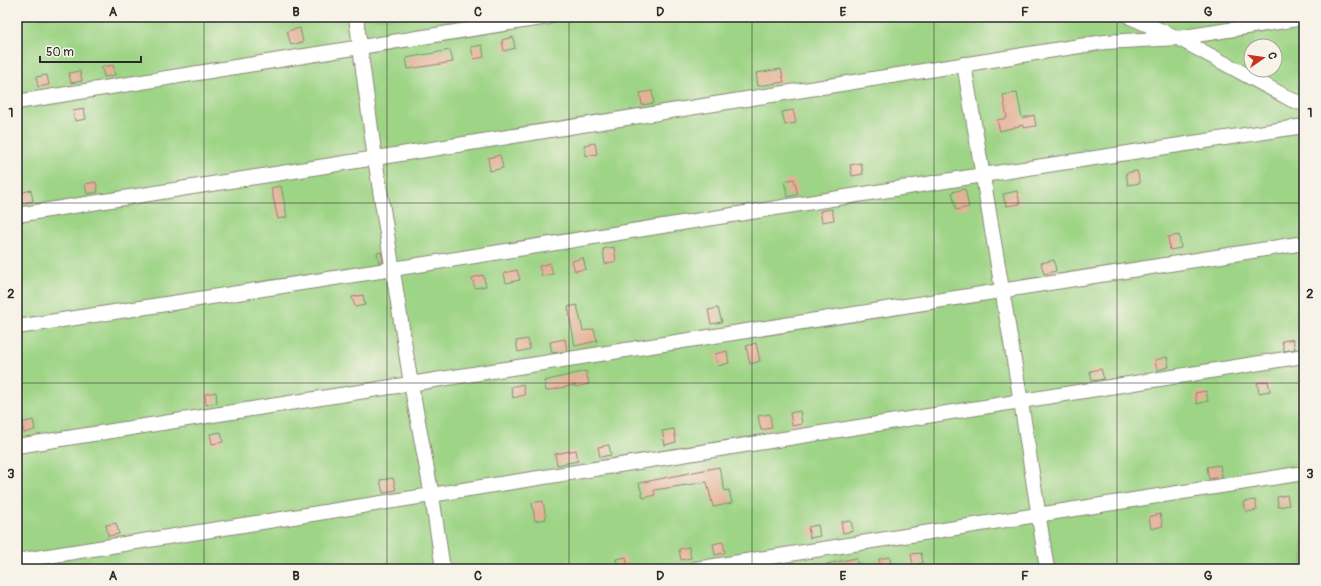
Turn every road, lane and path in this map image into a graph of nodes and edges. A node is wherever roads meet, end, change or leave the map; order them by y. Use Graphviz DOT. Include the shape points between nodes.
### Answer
graph roads {
  1 [pos="356,17"];
  2 [pos="548,17"];
  3 [pos="1130,17"];
  4 [pos="1304,18"];
  5 [pos="1178,38"];
  6 [pos="361,47"];
  7 [pos="964,64"];
  8 [pos="17,102"];
  9 [pos="1304,104"];
  10 [pos="1304,126"];
  11 [pos="375,159"];
  12 [pos="983,175"];
  13 [pos="17,215"];
  14 [pos="1304,244"];
  15 [pos="393,269"];
  16 [pos="1002,290"];
  17 [pos="17,328"];
  18 [pos="1304,356"];
  19 [pos="411,384"];
  20 [pos="1021,402"];
  21 [pos="17,446"];
  22 [pos="1304,473"];
  23 [pos="432,496"];
  24 [pos="1038,516"];
  25 [pos="17,561"];
  26 [pos="443,569"];
  27 [pos="696,569"];
  28 [pos="1047,569"];
  1 -- 6 [label="street"];
  2 -- 6 [label="street"];
  3 -- 5 [label="street"];
  4 -- 5 [label="street"];
  5 -- 7 [label="street" via="1105,42"];
  5 -- 9 [label="street" via="1292,100"];
  6 -- 8 [label="street"];
  6 -- 11 [label="street"];
  7 -- 11 [label="street"];
  7 -- 12 [label="street"];
  10 -- 12 [label="street"];
  11 -- 13 [label="street"];
  11 -- 15 [label="street"];
  12 -- 15 [label="street"];
  12 -- 16 [label="street"];
  14 -- 16 [label="street"];
  15 -- 17 [label="street"];
  15 -- 19 [label="street"];
  16 -- 19 [label="street"];
  16 -- 20 [label="street"];
  18 -- 20 [label="street"];
  19 -- 21 [label="street"];
  19 -- 23 [label="street"];
  20 -- 23 [label="street"];
  20 -- 24 [label="street"];
  22 -- 24 [label="street"];
  23 -- 25 [label="street"];
  23 -- 26 [label="street"];
  24 -- 27 [label="street"];
  24 -- 28 [label="street"];
}
